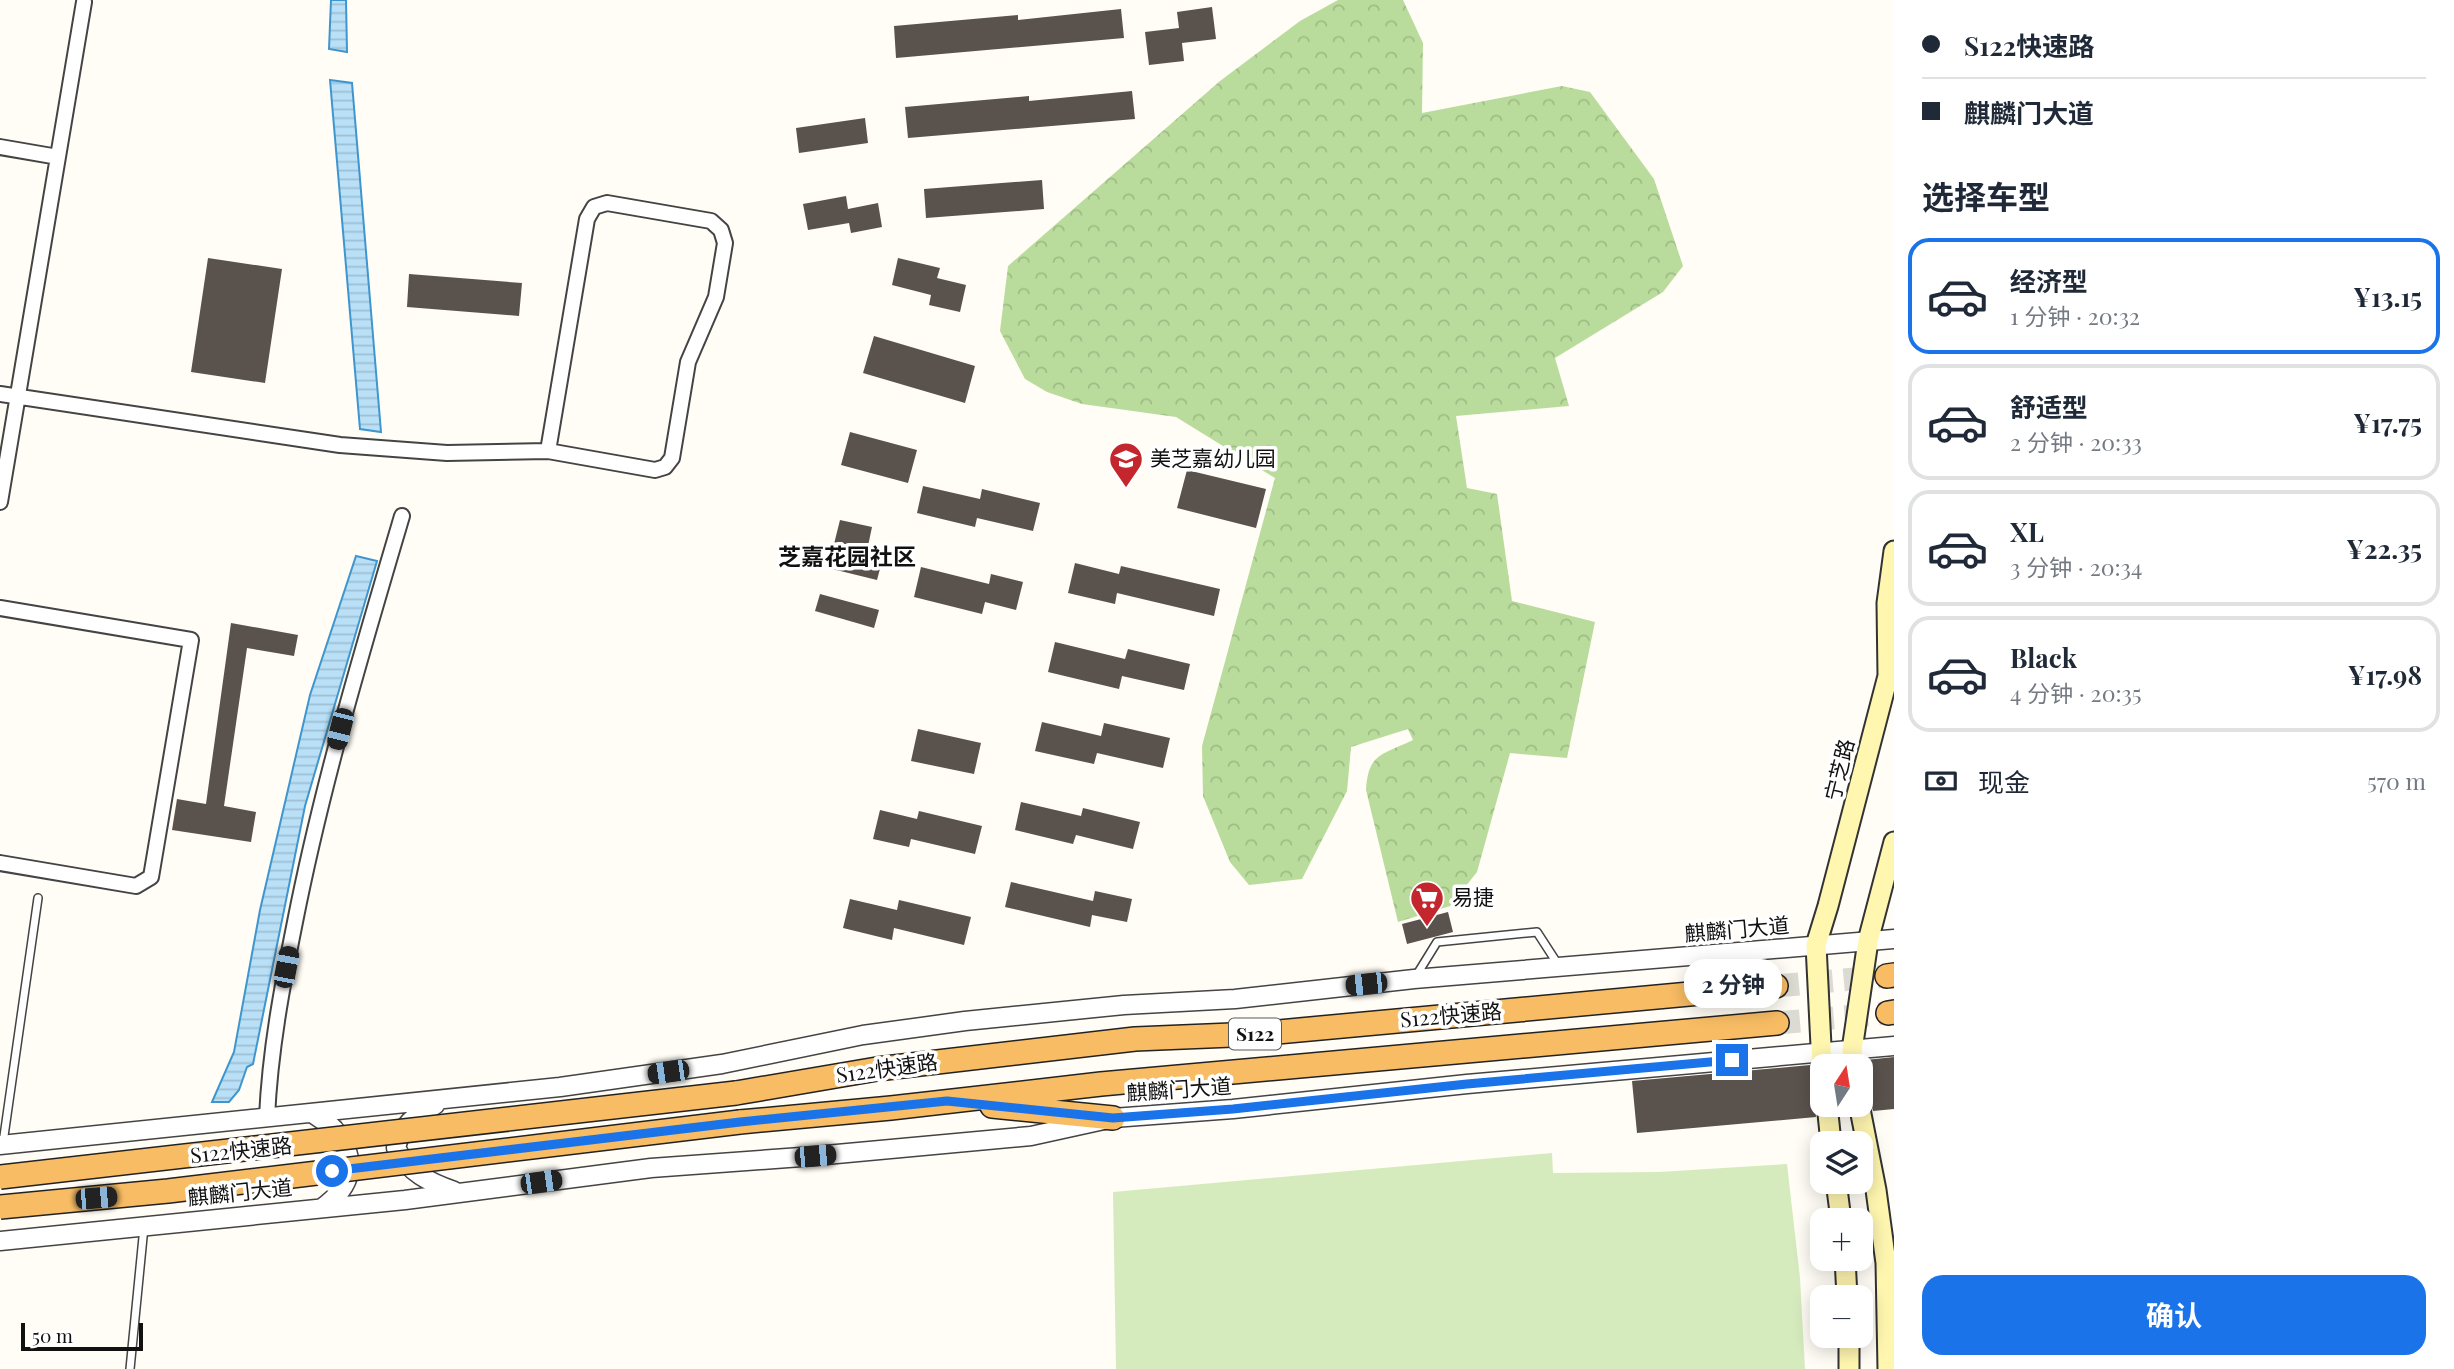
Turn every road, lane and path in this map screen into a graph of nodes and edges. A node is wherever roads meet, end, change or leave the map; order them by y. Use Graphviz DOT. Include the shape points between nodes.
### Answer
graph roads {
  1 [pos="84,2"];
  2 [pos="0,147"];
  3 [pos="58,158"];
  4 [pos="0,394"];
  5 [pos="18,397"];
  6 [pos="548,451"];
  7 [pos="0,502"];
  8 [pos="402,516"];
  9 [pos="1894,551"];
  10 [pos="1890,607"];
  11 [pos="0,608"];
  12 [pos="1894,842"];
  13 [pos="0,863"];
  14 [pos="38,898"];
  15 [pos="1894,939"];
  16 [pos="1868,941"];
  17 [pos="1816,945"];
  18 [pos="1560,966"];
  19 [pos="1414,979"];
  20 [pos="1776,986"];
  21 [pos="1777,1023"];
  22 [pos="1894,1046"];
  23 [pos="1821,1054"];
  24 [pos="1854,1054"];
  25 [pos="1867,1054"];
  26 [pos="1810,1060"];
  27 [pos="447,1099"];
  28 [pos="947,1101"];
  29 [pos="312,1113"];
  30 [pos="1862,1117"];
  31 [pos="258,1118"];
  32 [pos="1113,1118"];
  33 [pos="2,1145"];
  34 [pos="0,1177"];
  35 [pos="458,1193"];
  36 [pos="0,1207"];
  37 [pos="323,1208"];
  38 [pos="144,1226"];
  39 [pos="0,1241"];
  40 [pos="1849,1348"];
  41 [pos="130,1369"];
  42 [pos="1849,1369"];
  43 [pos="1888,1369"];
  1 -- 3 [label="street"];
  2 -- 3 [label="street"];
  3 -- 5 [label="street"];
  4 -- 5 [label="street"];
  5 -- 6 [label="street" via="340,445 447,453"];
  5 -- 7 [label="street"];
  6 -- 6 [label="street" via="655,470 672,458 688,362 716,296 723,256 721,230 711,221 607,203 594,207 587,219"];
  8 -- 31 [label="street" via="352,681 309,849"];
  9 -- 10 [label="main road, 宁芝路"];
  10 -- 17 [label="main road, 宁芝路" via="1888,676"];
  11 -- 13 [label="street" via="191,640 151,877 136,886"];
  12 -- 16 [label="main road"];
  14 -- 33 [label="lane"];
  15 -- 16 [label="street, 麒麟门大道"];
  16 -- 17 [label="street, 麒麟门大道"];
  16 -- 24 [label="main road"];
  17 -- 18 [label="street, 麒麟门大道"];
  17 -- 23 [label="main road, 宁芝路"];
  18 -- 19 [label="street, 麒麟门大道"];
  18 -- 19 [label="lane" via="1537,932 1437,942"];
  19 -- 27 [label="street, 麒麟门大道" via="965,1021 863,1035 722,1064"];
  20 -- 34 [label="highway, S122快速路 / S122, bridge" via="1256,1034 1135,1039 877,1069 736,1093"];
  21 -- 28 [label="highway, S122快速路 / S122"];
  22 -- 25 [label="street"];
  26 -- 32 [label="street, 麒麟门大道" via="1467,1084"];
  27 -- 29 [label="street, 麒麟门大道"];
  27 -- 35 [label="street" via="415,1114 396,1147 424,1180"];
  28 -- 32 [label="highway"];
  28 -- 36 [label="highway, S122快速路 / S122, bridge"];
  29 -- 31 [label="street, 麒麟门大道"];
  29 -- 37 [label="street" via="333,1128 348,1154 348,1182"];
  30 -- 43 [label="main road" via="1886,1263"];
  31 -- 33 [label="street, 麒麟门大道"];
  32 -- 35 [label="street, 麒麟门大道" via="1031,1136 652,1168"];
  35 -- 37 [label="street, 麒麟门大道"];
  37 -- 38 [label="street, 麒麟门大道"];
  38 -- 39 [label="street, 麒麟门大道"];
  38 -- 41 [label="lane"];
  40 -- 42 [label="main road"];
}
